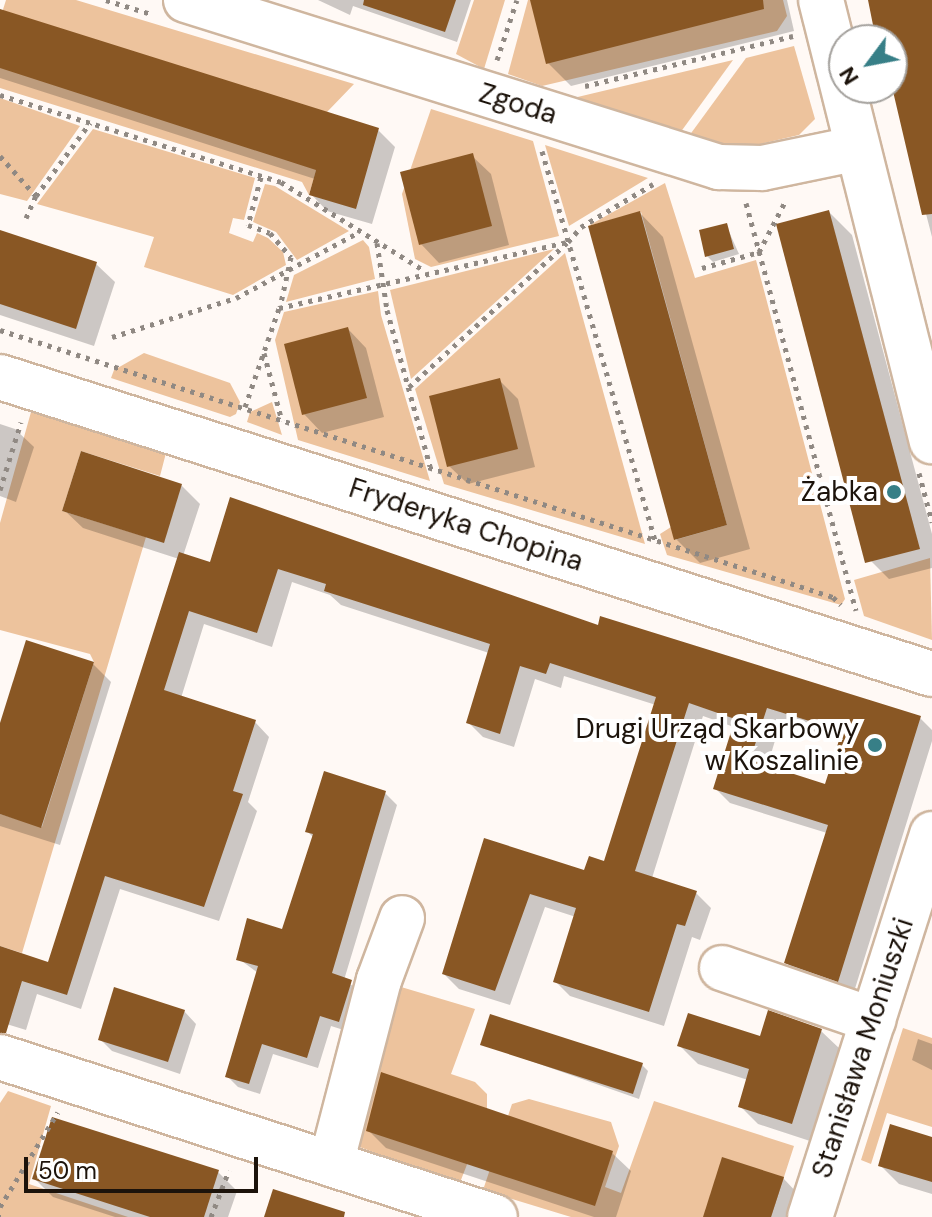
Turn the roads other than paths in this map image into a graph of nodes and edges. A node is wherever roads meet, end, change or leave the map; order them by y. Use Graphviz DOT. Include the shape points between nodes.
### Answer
graph roads {
  1 [pos="186,0"];
  2 [pos="811,17"];
  3 [pos="854,149"];
  4 [pos="16,382"];
  5 [pos="925,391"];
  6 [pos="932,441"];
  7 [pos="932,674"];
  8 [pos="932,834"];
  9 [pos="402,918"];
  10 [pos="722,968"];
  11 [pos="873,1020"];
  12 [pos="0,1057"];
  13 [pos="331,1164"];
  14 [pos="495,1217"];
  15 [pos="810,1217"];
  1 -- 3 [label="street, Zgoda" via="719,167 762,168"];
  2 -- 3 [label="street"];
  3 -- 5 [label="street"];
  4 -- 7 [label="street, Fryderyka Chopina"];
  5 -- 6 [label="street"];
  8 -- 11 [label="street, Stanisława Moniuszki"];
  9 -- 13 [label="street" via="379,980"];
  10 -- 11 [label="street"];
  11 -- 15 [label="street, Stanisława Moniuszki"];
  12 -- 13 [label="street"];
  13 -- 14 [label="street"];
}
